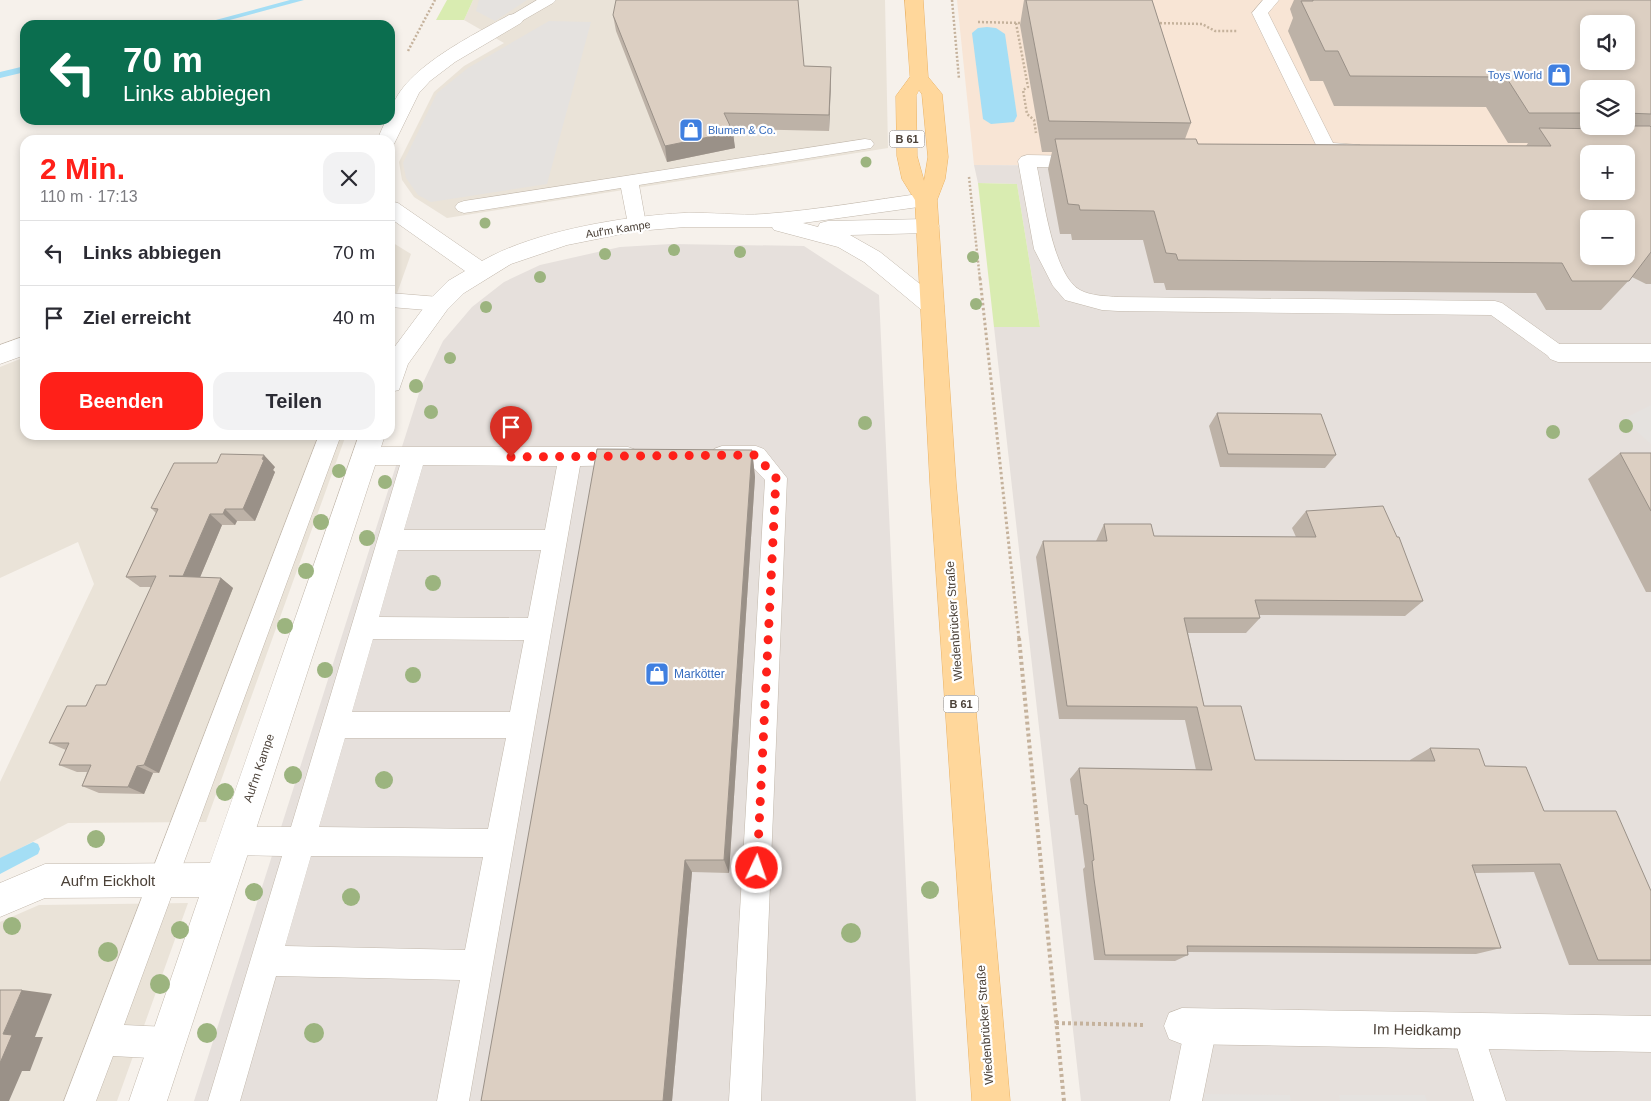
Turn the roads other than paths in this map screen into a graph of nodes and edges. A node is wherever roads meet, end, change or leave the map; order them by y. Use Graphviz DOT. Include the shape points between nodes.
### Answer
graph roads {
  1 [pos="512,0"];
  2 [pos="548,0"];
  3 [pos="914,0"];
  4 [pos="1271,0"];
  5 [pos="520,17"];
  6 [pos="918,77"];
  7 [pos="395,124"];
  8 [pos="865,144"];
  9 [pos="1327,149"];
  10 [pos="1366,149"];
  11 [pos="1307,152"];
  12 [pos="1100,162"];
  13 [pos="629,182"];
  14 [pos="926,200"];
  15 [pos="464,207"];
  16 [pos="395,211"];
  17 [pos="763,221"];
  18 [pos="637,224"];
  19 [pos="928,226"];
  20 [pos="799,228"];
  21 [pos="481,271"];
  22 [pos="395,300"];
  23 [pos="439,304"];
  24 [pos="932,306"];
  25 [pos="20,348"];
  26 [pos="1558,353"];
  27 [pos="1651,353"];
  28 [pos="0,355"];
  29 [pos="395,367"];
  30 [pos="328,440"];
  31 [pos="369,445"];
  32 [pos="697,455"];
  33 [pos="648,456"];
  34 [pos="414,457"];
  35 [pos="570,457"];
  36 [pos="390,540"];
  37 [pos="554,540"];
  38 [pos="364,628"];
  39 [pos="539,628"];
  40 [pos="335,725"];
  41 [pos="521,725"];
  42 [pos="234,841"];
  43 [pos="301,842"];
  44 [pos="500,843"];
  45 [pos="163,880"];
  46 [pos="220,880"];
  47 [pos="0,900"];
  48 [pos="265,961"];
  49 [pos="478,966"];
  50 [pos="1192,1026"];
  51 [pos="1468,1031"];
  52 [pos="1651,1034"];
  53 [pos="103,1040"];
  54 [pos="168,1042"];
  55 [pos="80,1101"];
  56 [pos="148,1101"];
  57 [pos="224,1101"];
  58 [pos="453,1101"];
  59 [pos="745,1101"];
  60 [pos="991,1101"];
  61 [pos="1186,1101"];
  62 [pos="1490,1101"];
  1 -- 5 [label="lane"];
  2 -- 5 [label="lane"];
  3 -- 6 [label="main road"];
  4 -- 9 [label="lane" via="1260,14"];
  5 -- 7 [label="street" via="430,72 412,90"];
  6 -- 14 [label="main road, Wiedenbrücker Straße / B 61" via="932,94 938,156 935,179"];
  6 -- 14 [label="main road, Wiedenbrücker Straße / B 61" via="906,96 907,156 912,179"];
  8 -- 13 [label="lane"];
  9 -- 10 [label="lane"];
  9 -- 11 [label="lane"];
  12 -- 26 [label="lane" via="1027,161 1044,249 1060,281 1072,295 1118,304 1495,308"];
  13 -- 15 [label="lane"];
  13 -- 18 [label="lane"];
  14 -- 17 [label="street, Auf'm Kampe"];
  14 -- 19 [label="main road, Wiedenbrücker Straße / B 61"];
  16 -- 21 [label="street"];
  17 -- 18 [label="street, Auf'm Kampe" via="686,220"];
  17 -- 20 [label="street, Auf'm Kampe"];
  18 -- 21 [label="street, Auf'm Kampe" via="564,238 503,259"];
  19 -- 20 [label="street, Auf'm Kampe"];
  19 -- 24 [label="main road, Wiedenbrücker Straße / B 61"];
  20 -- 24 [label="street, Auf'm Kampe" via="844,241 872,257"];
  21 -- 23 [label="street, Auf'm Kampe" via="456,287"];
  22 -- 23 [label="lane"];
  23 -- 29 [label="street, Auf'm Kampe"];
  24 -- 60 [label="main road, Wiedenbrücker Straße / B 61"];
  25 -- 28 [label="street"];
  26 -- 27 [label="street"];
  30 -- 45 [label="lane"];
  31 -- 34 [label="lane"];
  31 -- 42 [label="street, Auf'm Kampe"];
  32 -- 59 [label="lane" via="756,455 776,478"];
  33 -- 35 [label="lane"];
  34 -- 35 [label="lane"];
  34 -- 36 [label="lane"];
  35 -- 37 [label="lane"];
  36 -- 37 [label="lane"];
  36 -- 38 [label="lane"];
  37 -- 39 [label="lane"];
  38 -- 39 [label="lane"];
  38 -- 40 [label="lane"];
  39 -- 41 [label="lane"];
  40 -- 41 [label="lane"];
  40 -- 43 [label="lane"];
  41 -- 44 [label="lane"];
  42 -- 43 [label="lane"];
  42 -- 46 [label="street, Auf'm Kampe"];
  43 -- 44 [label="lane"];
  43 -- 48 [label="lane"];
  44 -- 49 [label="lane"];
  45 -- 46 [label="street, Auf'm Eickholt"];
  45 -- 47 [label="street, Auf'm Eickholt" via="45,881"];
  45 -- 53 [label="lane"];
  46 -- 54 [label="street, Auf'm Kampe"];
  48 -- 49 [label="lane"];
  48 -- 57 [label="lane"];
  49 -- 58 [label="lane"];
  50 -- 51 [label="street, Im Heidkamp"];
  50 -- 61 [label="lane"];
  51 -- 52 [label="street, Im Heidkamp"];
  51 -- 62 [label="lane"];
  53 -- 54 [label="lane"];
  53 -- 55 [label="lane"];
  54 -- 56 [label="street, Auf'm Kampe"];
}
